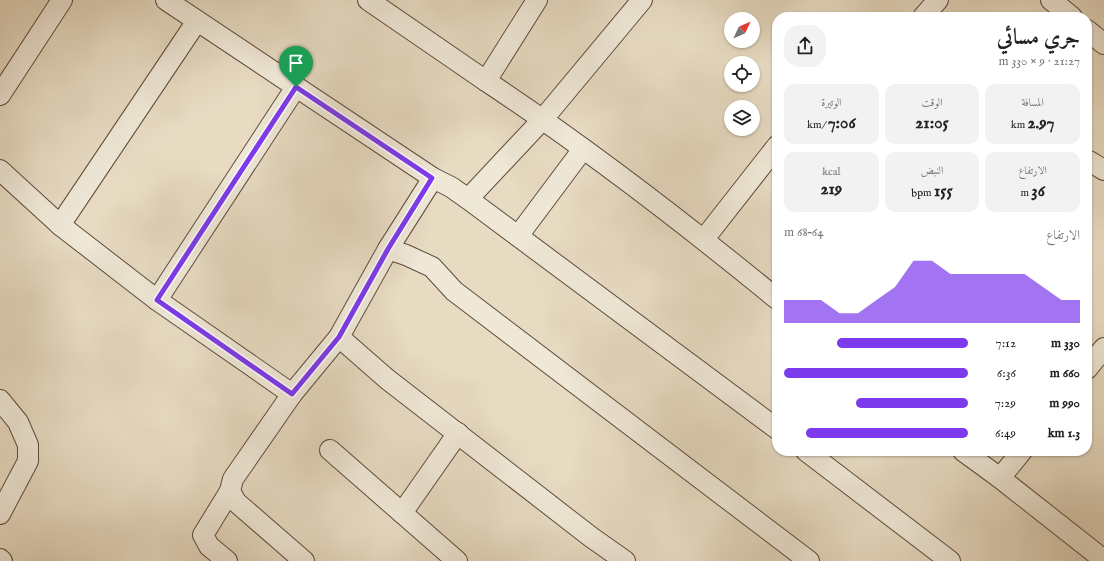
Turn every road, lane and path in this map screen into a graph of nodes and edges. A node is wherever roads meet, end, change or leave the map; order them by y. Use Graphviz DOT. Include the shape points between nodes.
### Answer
graph roads {
  1 [pos="62,0"];
  2 [pos="166,0"];
  3 [pos="368,0"];
  4 [pos="537,0"];
  5 [pos="642,0"];
  6 [pos="938,0"];
  7 [pos="1051,0"];
  8 [pos="927,12"];
  9 [pos="1066,12"];
  10 [pos="197,21"];
  11 [pos="1092,34"];
  12 [pos="1104,44"];
  13 [pos="486,81"];
  14 [pos="296,87"];
  15 [pos="0,94"];
  16 [pos="543,118"];
  17 [pos="583,149"];
  18 [pos="772,152"];
  19 [pos="0,170"];
  20 [pos="432,178"];
  21 [pos="468,199"];
  22 [pos="60,225"];
  23 [pos="518,236"];
  24 [pos="704,240"];
  25 [pos="388,249"];
  26 [pos="772,295"];
  27 [pos="157,300"];
  28 [pos="339,337"];
  29 [pos="1104,348"];
  30 [pos="1092,363"];
  31 [pos="292,394"];
  32 [pos="0,400"];
  33 [pos="772,425"];
  34 [pos="458,433"];
  35 [pos="330,450"];
  36 [pos="813,456"];
  37 [pos="970,456"];
  38 [pos="1018,456"];
  39 [pos="1000,478"];
  40 [pos="230,491"];
  41 [pos="402,513"];
  42 [pos="0,514"];
  43 [pos="1104,560"];
  44 [pos="227,561"];
  45 [pos="304,561"];
  46 [pos="457,561"];
  47 [pos="624,561"];
  48 [pos="809,561"];
  49 [pos="950,561"];
  1 -- 15 [label="street"];
  2 -- 10 [label="street"];
  3 -- 13 [label="street"];
  4 -- 13 [label="street"];
  5 -- 16 [label="street"];
  6 -- 8 [label="street"];
  7 -- 9 [label="street"];
  10 -- 14 [label="street"];
  10 -- 22 [label="street"];
  11 -- 12 [label="street"];
  13 -- 16 [label="street"];
  14 -- 20 [label="street"];
  14 -- 27 [label="street"];
  16 -- 17 [label="street"];
  16 -- 21 [label="street"];
  17 -- 23 [label="street"];
  17 -- 24 [label="street"];
  18 -- 24 [label="street"];
  19 -- 22 [label="street"];
  20 -- 21 [label="street"];
  20 -- 25 [label="street"];
  21 -- 23 [label="street"];
  22 -- 27 [label="street"];
  23 -- 33 [label="street"];
  24 -- 26 [label="street"];
  25 -- 28 [label="street"];
  25 -- 48 [label="street" via="432,267 454,291"];
  27 -- 31 [label="street"];
  28 -- 31 [label="street"];
  28 -- 34 [label="street" via="387,379"];
  29 -- 30 [label="street"];
  31 -- 40 [label="street" via="233,479"];
  32 -- 42 [label="street" via="18,422 28,445 28,461"];
  34 -- 41 [label="street"];
  34 -- 47 [label="street"];
  35 -- 41 [label="street"];
  36 -- 49 [label="street"];
  37 -- 39 [label="street"];
  38 -- 39 [label="street"];
  39 -- 43 [label="street"];
  40 -- 44 [label="street" via="203,535 209,546"];
  40 -- 45 [label="street" via="236,502"];
  41 -- 46 [label="street"];
}
